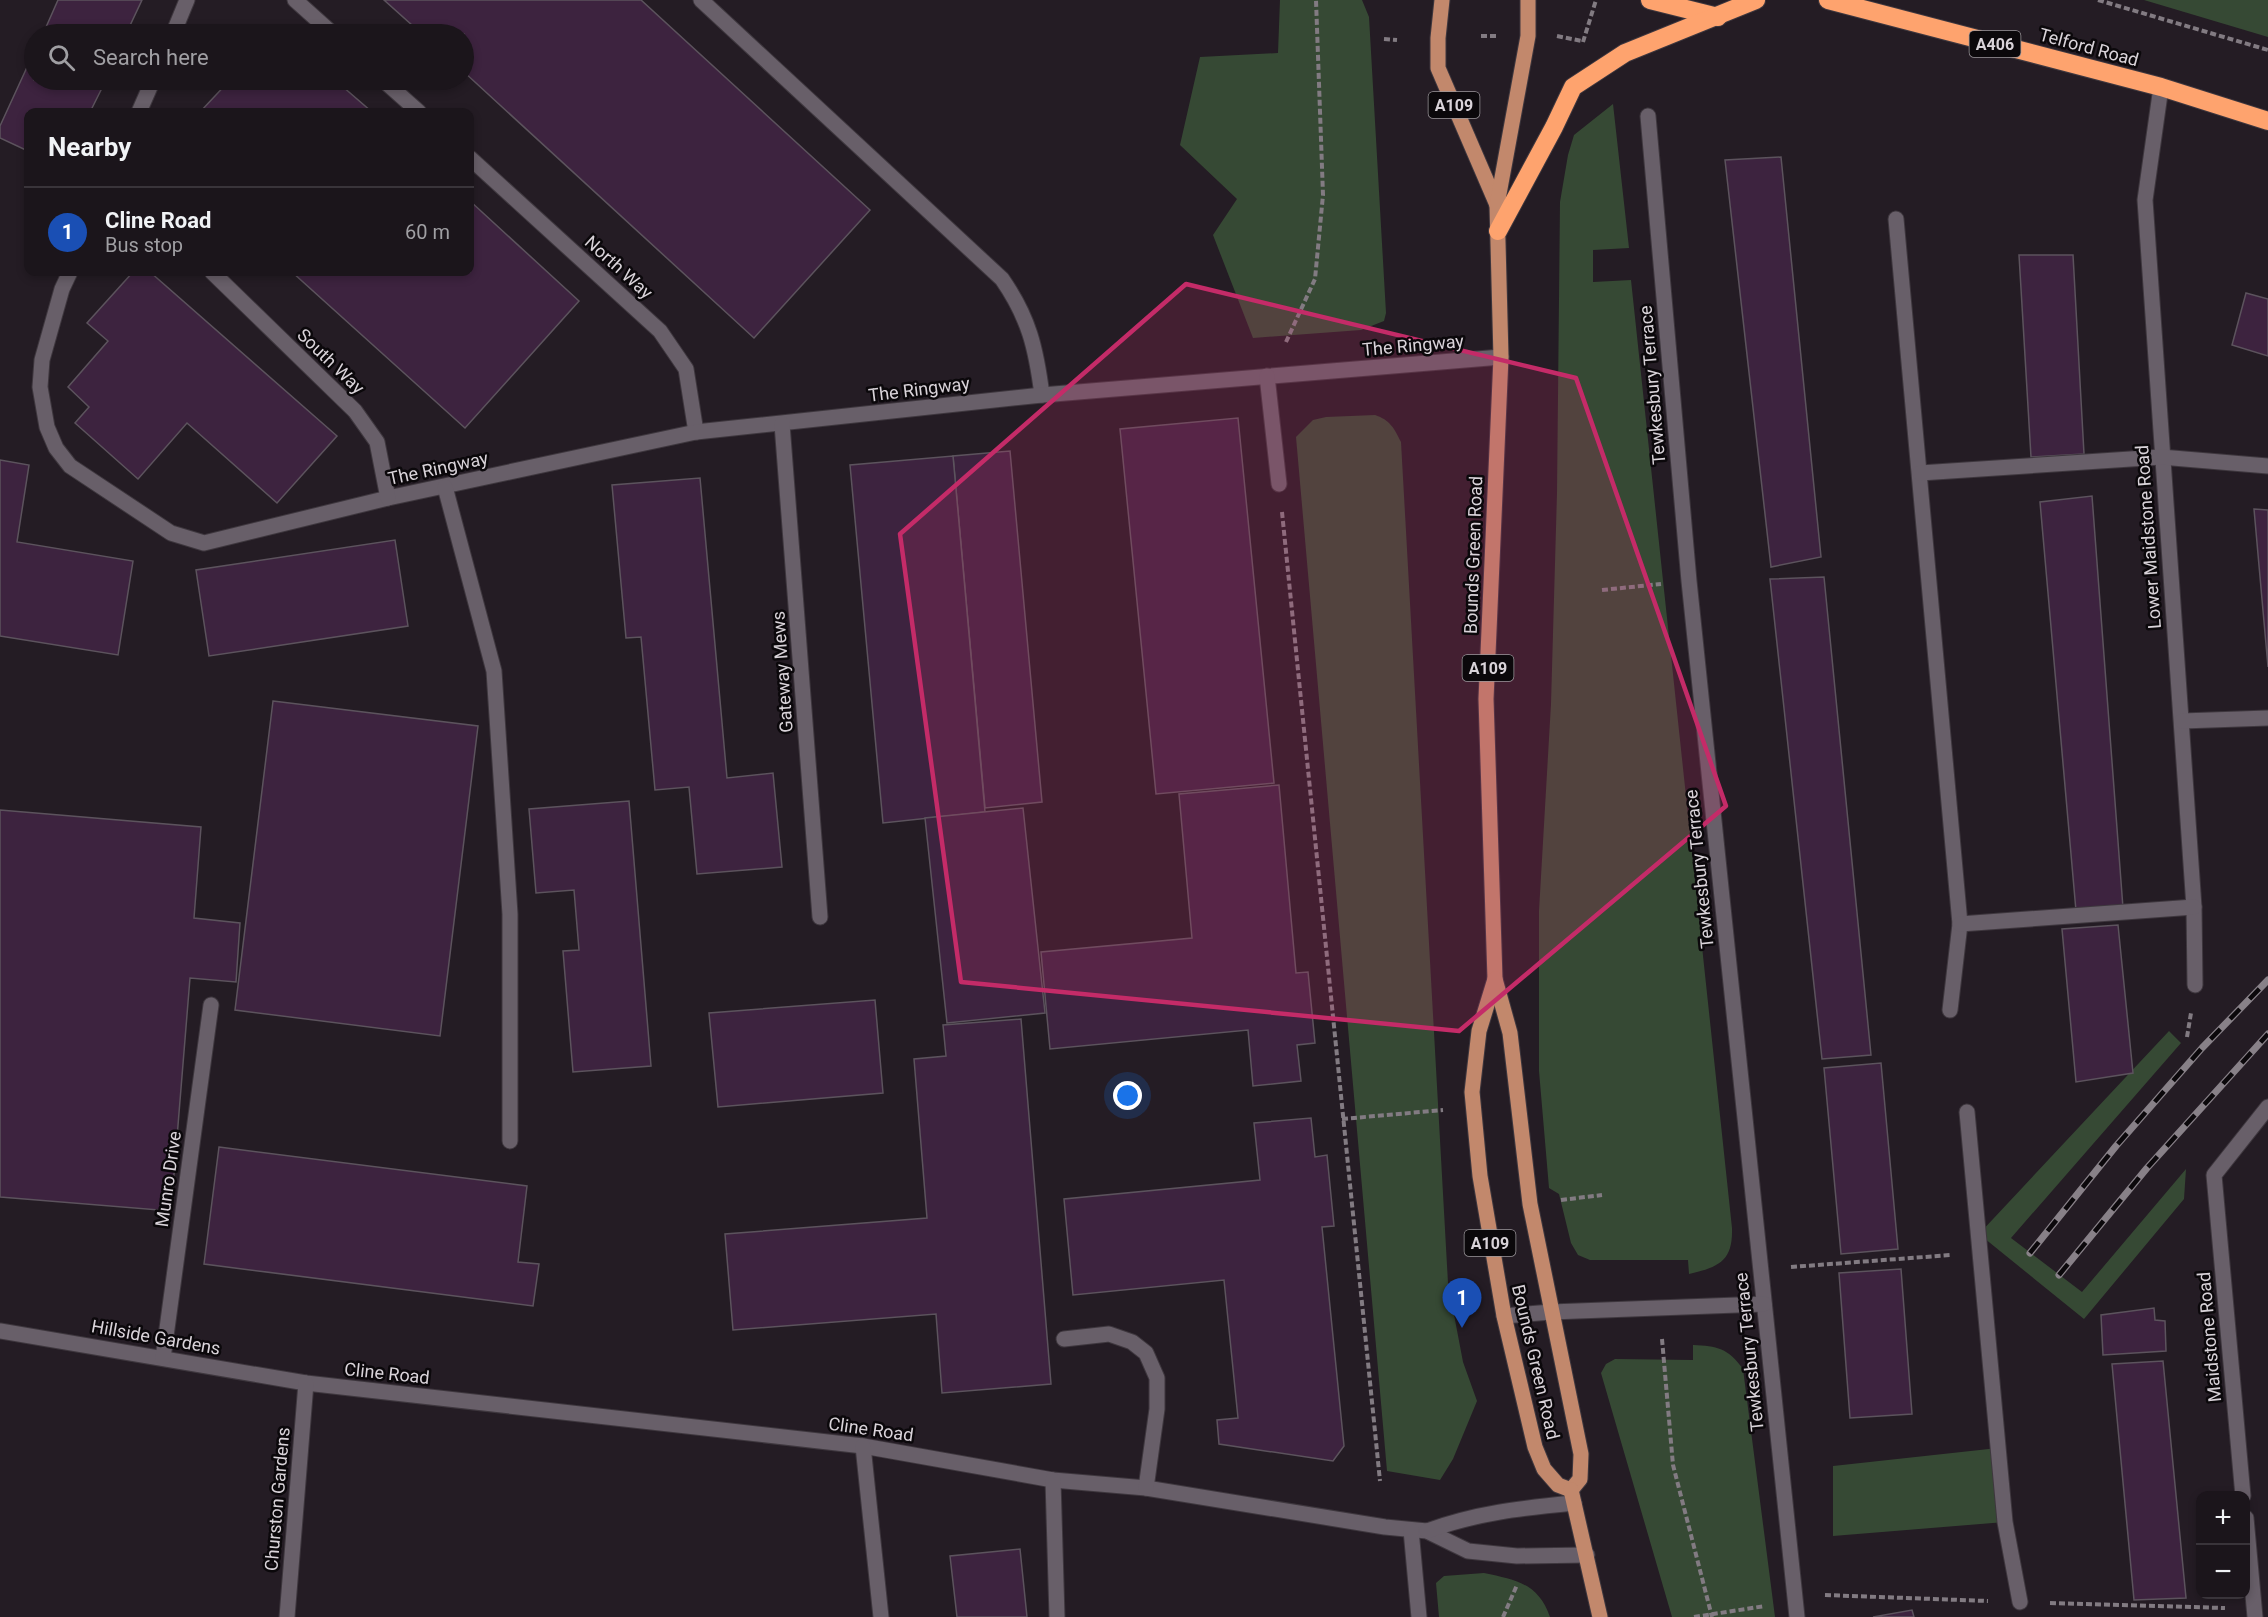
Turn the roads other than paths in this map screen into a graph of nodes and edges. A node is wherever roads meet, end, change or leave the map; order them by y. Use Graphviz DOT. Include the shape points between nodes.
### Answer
graph roads {
  1 [pos="187,0"];
  2 [pos="295,0"];
  3 [pos="701,0"];
  4 [pos="1442,0"];
  5 [pos="1528,0"];
  6 [pos="1650,0"];
  7 [pos="1756,0"];
  8 [pos="1828,0"];
  9 [pos="1718,17"];
  10 [pos="176,24"];
  11 [pos="322,24"];
  12 [pos="2161,87"];
  13 [pos="149,90"];
  14 [pos="394,90"];
  15 [pos="141,108"];
  16 [pos="414,108"];
  17 [pos="1648,116"];
  18 [pos="2268,121"];
  19 [pos="474,162"];
  20 [pos="1497,205"];
  21 [pos="1896,219"];
  22 [pos="1498,231"];
  23 [pos="68,276"];
  24 [pos="216,276"];
  25 [pos="1501,357"];
  26 [pos="1267,376"];
  27 [pos="1042,395"];
  28 [pos="782,424"];
  29 [pos="696,432"];
  30 [pos="2161,457"];
  31 [pos="2268,466"];
  32 [pos="1920,473"];
  33 [pos="1279,484"];
  34 [pos="445,487"];
  35 [pos="388,498"];
  36 [pos="2268,718"];
  37 [pos="2182,721"];
  38 [pos="2194,907"];
  39 [pos="820,917"];
  40 [pos="1960,924"];
  41 [pos="1495,979"];
  42 [pos="2195,985"];
  43 [pos="211,1005"];
  44 [pos="1950,1010"];
  45 [pos="2268,1107"];
  46 [pos="1967,1112"];
  47 [pos="510,1141"];
  48 [pos="1764,1304"];
  49 [pos="1551,1312"];
  50 [pos="1504,1316"];
  51 [pos="0,1331"];
  52 [pos="1065,1339"];
  53 [pos="163,1358"];
  54 [pos="306,1383"];
  55 [pos="863,1446"];
  56 [pos="1053,1480"];
  57 [pos="1146,1488"];
  58 [pos="2243,1491"];
  59 [pos="1573,1496"];
  60 [pos="1411,1530"];
  61 [pos="1427,1531"];
  62 [pos="2248,1545"];
  63 [pos="1587,1555"];
  64 [pos="2020,1602"];
  65 [pos="287,1617"];
  66 [pos="881,1617"];
  67 [pos="1057,1617"];
  68 [pos="1419,1617"];
  69 [pos="1600,1617"];
  70 [pos="1797,1617"];
  71 [pos="2255,1617"];
  1 -- 10 [label="street"];
  2 -- 11 [label="street"];
  3 -- 27 [label="street" via="1002,279 1019,304 1036,354"];
  4 -- 20 [label="main road, Bounds Green Road / A109" via="1438,68"];
  5 -- 20 [label="main road, Bounds Green Road / A109" via="1528,36"];
  6 -- 9 [label="highway"];
  7 -- 9 [label="highway"];
  8 -- 12 [label="highway, Telford Road / A406"];
  9 -- 22 [label="highway" via="1625,53 1574,87"];
  12 -- 18 [label="highway, Telford Road / A406"];
  12 -- 30 [label="street, Lower Maidstone Road" via="2145,200"];
  13 -- 15 [label="street"];
  14 -- 16 [label="street"];
  17 -- 48 [label="street, Tewkesbury Terrace" via="1689,580"];
  19 -- 29 [label="street, North Way" via="660,331 686,369"];
  20 -- 22 [label="main road, Bounds Green Road / A109"];
  21 -- 32 [label="street"];
  22 -- 25 [label="main road, Bounds Green Road / A109"];
  23 -- 35 [label="street, The Ringway" via="42,360 40,387 47,427 70,466 171,533 204,543"];
  24 -- 35 [label="street, South Way" via="355,411 377,442"];
  25 -- 26 [label="street, The Ringway"];
  25 -- 41 [label="main road, Bounds Green Road / A109" via="1486,699"];
  26 -- 27 [label="street, The Ringway"];
  26 -- 33 [label="street"];
  27 -- 28 [label="street, The Ringway"];
  28 -- 29 [label="street, The Ringway"];
  28 -- 39 [label="street, Gateway Mews"];
  29 -- 34 [label="street, The Ringway"];
  30 -- 31 [label="street"];
  30 -- 32 [label="street"];
  30 -- 37 [label="street, Lower Maidstone Road"];
  32 -- 40 [label="street"];
  34 -- 35 [label="street, The Ringway"];
  34 -- 47 [label="street" via="494,671 510,914"];
  36 -- 37 [label="street"];
  37 -- 38 [label="street, Lower Maidstone Road"];
  38 -- 40 [label="street"];
  38 -- 42 [label="street, Lower Maidstone Road"];
  40 -- 44 [label="street"];
  41 -- 49 [label="main road, Bounds Green Road / A109" via="1510,1033 1530,1204"];
  41 -- 50 [label="main road, Bounds Green Road / A109" via="1479,1031 1472,1092 1480,1176"];
  43 -- 53 [label="street, Munro Drive"];
  45 -- 58 [label="street, Maidstone Road" via="2214,1175"];
  46 -- 64 [label="street" via="2005,1522"];
  48 -- 49 [label="street"];
  48 -- 70 [label="street, Tewkesbury Terrace"];
  49 -- 50 [label="street"];
  49 -- 59 [label="main road, Bounds Green Road / A109" via="1581,1454 1580,1479"];
  50 -- 59 [label="main road, Bounds Green Road / A109" via="1535,1447 1544,1469"];
  51 -- 53 [label="street, Hillside Gardens"];
  52 -- 57 [label="street" via="1109,1334 1132,1342 1146,1353 1157,1378 1157,1409"];
  53 -- 54 [label="street, Hillside Gardens"];
  54 -- 55 [label="street, Cline Road"];
  54 -- 65 [label="street, Churston Gardens"];
  55 -- 56 [label="street, Cline Road"];
  55 -- 66 [label="street"];
  56 -- 57 [label="street, Cline Road"];
  56 -- 67 [label="street"];
  57 -- 60 [label="street, Cline Road"];
  59 -- 61 [label="street, Cline Road" via="1460,1519"];
  59 -- 63 [label="main road"];
  60 -- 61 [label="street, Cline Road"];
  60 -- 68 [label="street"];
  61 -- 63 [label="street, Cline Road" via="1468,1551 1517,1556"];
  62 -- 71 [label="street"];
  63 -- 69 [label="main road"];
}
